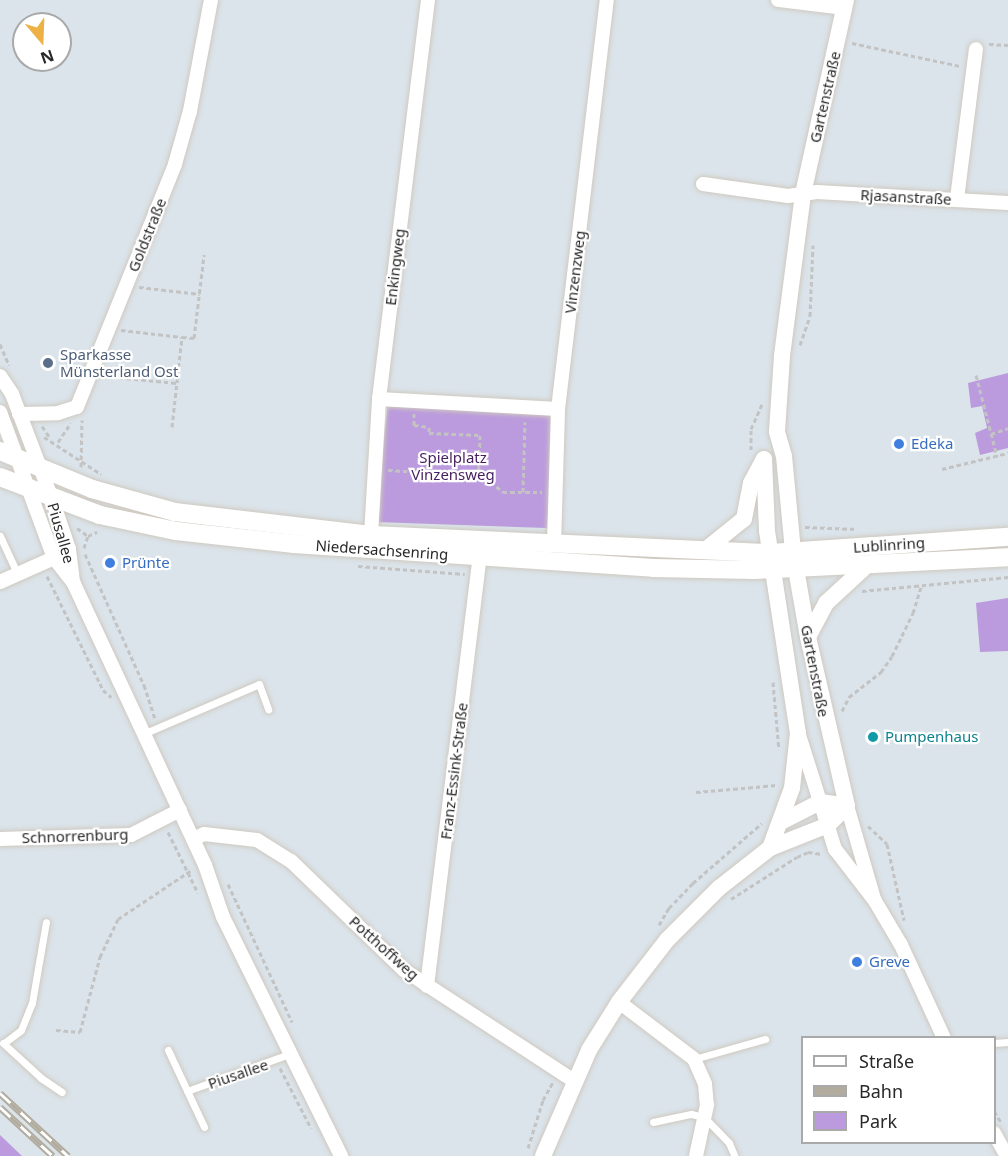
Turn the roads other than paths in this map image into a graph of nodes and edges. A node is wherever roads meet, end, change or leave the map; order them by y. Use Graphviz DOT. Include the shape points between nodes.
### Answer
graph roads {
  1 [pos="211,0"];
  2 [pos="428,0"];
  3 [pos="607,0"];
  4 [pos="778,0"];
  5 [pos="845,4"];
  6 [pos="976,49"];
  7 [pos="703,184"];
  8 [pos="803,194"];
  9 [pos="957,199"];
  10 [pos="1008,204"];
  11 [pos="0,376"];
  12 [pos="379,399"];
  13 [pos="558,409"];
  14 [pos="0,412"];
  15 [pos="19,414"];
  16 [pos="777,438"];
  17 [pos="8,455"];
  18 [pos="764,459"];
  19 [pos="40,468"];
  20 [pos="0,477"];
  21 [pos="27,489"];
  22 [pos="52,499"];
  23 [pos="371,535"];
  24 [pos="0,536"];
  25 [pos="1008,537"];
  26 [pos="554,545"];
  27 [pos="704,551"];
  28 [pos="480,556"];
  29 [pos="1008,556"];
  30 [pos="54,558"];
  31 [pos="795,561"];
  32 [pos="772,562"];
  33 [pos="865,567"];
  34 [pos="17,573"];
  35 [pos="0,582"];
  36 [pos="74,584"];
  37 [pos="808,638"];
  38 [pos="268,709"];
  39 [pos="798,733"];
  40 [pos="143,734"];
  41 [pos="820,802"];
  42 [pos="847,806"];
  43 [pos="180,810"];
  44 [pos="773,822"];
  45 [pos="828,825"];
  46 [pos="0,834"];
  47 [pos="194,839"];
  48 [pos="770,848"];
  49 [pos="875,901"];
  50 [pos="46,922"];
  51 [pos="427,986"];
  52 [pos="619,1002"];
  53 [pos="943,1036"];
  54 [pos="765,1039"];
  55 [pos="2,1043"];
  56 [pos="168,1050"];
  57 [pos="289,1054"];
  58 [pos="694,1059"];
  59 [pos="566,1076"];
  60 [pos="187,1091"];
  61 [pos="62,1092"];
  62 [pos="704,1117"];
  63 [pos="653,1122"];
  64 [pos="204,1127"];
  65 [pos="996,1137"];
  66 [pos="734,1155"];
  67 [pos="341,1156"];
  68 [pos="543,1156"];
  69 [pos="696,1156"];
  70 [pos="1007,1156"];
  1 -- 15 [label="street, Goldstraße" via="190,111 175,164 77,407 58,413"];
  2 -- 12 [label="street, Enkingweg"];
  3 -- 13 [label="street, Vinzenzweg"];
  4 -- 5 [label="street"];
  5 -- 8 [label="street, Gartenstraße" via="844,41"];
  6 -- 9 [label="street"];
  7 -- 8 [label="street" via="788,196"];
  8 -- 9 [label="street, Rjasanstraße"];
  8 -- 16 [label="street, Gartenstraße" via="782,356"];
  9 -- 10 [label="street, Rjasanstraße"];
  11 -- 15 [label="street, Piusallee"];
  12 -- 13 [label="street"];
  12 -- 23 [label="street, Enkingweg"];
  13 -- 26 [label="street, Vinzenzweg"];
  14 -- 17 [label="street, Piusallee"];
  15 -- 19 [label="street, Piusallee"];
  16 -- 18 [label="street, Gartenstraße"];
  16 -- 31 [label="street, Gartenstraße" via="784,456"];
  17 -- 19 [label="main road, Niedersachsenring"];
  17 -- 21 [label="street, Piusallee"];
  18 -- 27 [label="street" via="751,483 744,519"];
  18 -- 32 [label="street, Gartenstraße"];
  19 -- 22 [label="street, Piusallee"];
  19 -- 23 [label="main road, Niedersachsenring" via="92,489 175,512"];
  20 -- 21 [label="main road, Niedersachsenring"];
  21 -- 22 [label="main road, Niedersachsenring"];
  21 -- 30 [label="street, Piusallee"];
  22 -- 28 [label="main road, Niedersachsenring" via="80,510 176,531 294,544"];
  22 -- 36 [label="street, Piusallee" via="69,549"];
  23 -- 26 [label="main road, Niedersachsenring"];
  24 -- 34 [label="lane"];
  25 -- 31 [label="main road, Lublinring"];
  26 -- 27 [label="main road, Niedersachsenring"];
  27 -- 32 [label="main road, Niedersachsenring"];
  28 -- 32 [label="main road, Niedersachsenring"];
  28 -- 51 [label="street, Franz-Essink-Straße"];
  29 -- 33 [label="main road, Lublinring"];
  30 -- 34 [label="street"];
  30 -- 36 [label="street, Piusallee"];
  31 -- 32 [label="main road, Lublinring"];
  31 -- 33 [label="main road, Lublinring"];
  31 -- 37 [label="street, Gartenstraße"];
  32 -- 39 [label="street, Gartenstraße"];
  33 -- 37 [label="street" via="826,603"];
  34 -- 35 [label="street"];
  36 -- 40 [label="street"];
  37 -- 42 [label="street, Gartenstraße"];
  38 -- 40 [label="lane" via="259,684"];
  39 -- 41 [label="street, Gartenstraße"];
  39 -- 44 [label="street, Gartenstraße" via="792,788"];
  40 -- 43 [label="street"];
  41 -- 42 [label="street"];
  41 -- 44 [label="street"];
  41 -- 45 [label="street, Gartenstraße"];
  42 -- 45 [label="street"];
  42 -- 49 [label="street, Gartenstraße"];
  43 -- 46 [label="street, Schnorrenburg" via="131,835"];
  43 -- 47 [label="street"];
  44 -- 48 [label="street, Gartenstraße"];
  45 -- 48 [label="street"];
  45 -- 49 [label="street, Gartenstraße" via="836,849"];
  47 -- 51 [label="street, Potthoffweg" via="204,834 257,840 291,861 404,969"];
  47 -- 57 [label="street" via="223,917"];
  48 -- 52 [label="street" via="703,903 667,940"];
  49 -- 53 [label="street, Gartenstraße"];
  50 -- 55 [label="lane" via="32,1003 21,1030"];
  51 -- 59 [label="street, Potthoffweg"];
  52 -- 58 [label="street"];
  52 -- 59 [label="street"];
  54 -- 58 [label="lane"];
  55 -- 61 [label="lane" via="40,1078"];
  56 -- 60 [label="lane"];
  57 -- 60 [label="lane, Piusallee"];
  57 -- 67 [label="street"];
  58 -- 62 [label="street" via="705,1084"];
  59 -- 68 [label="street"];
  60 -- 64 [label="lane"];
  62 -- 63 [label="lane" via="691,1114"];
  62 -- 66 [label="lane" via="729,1143"];
  62 -- 69 [label="street"];
  65 -- 70 [label="street"];
}
